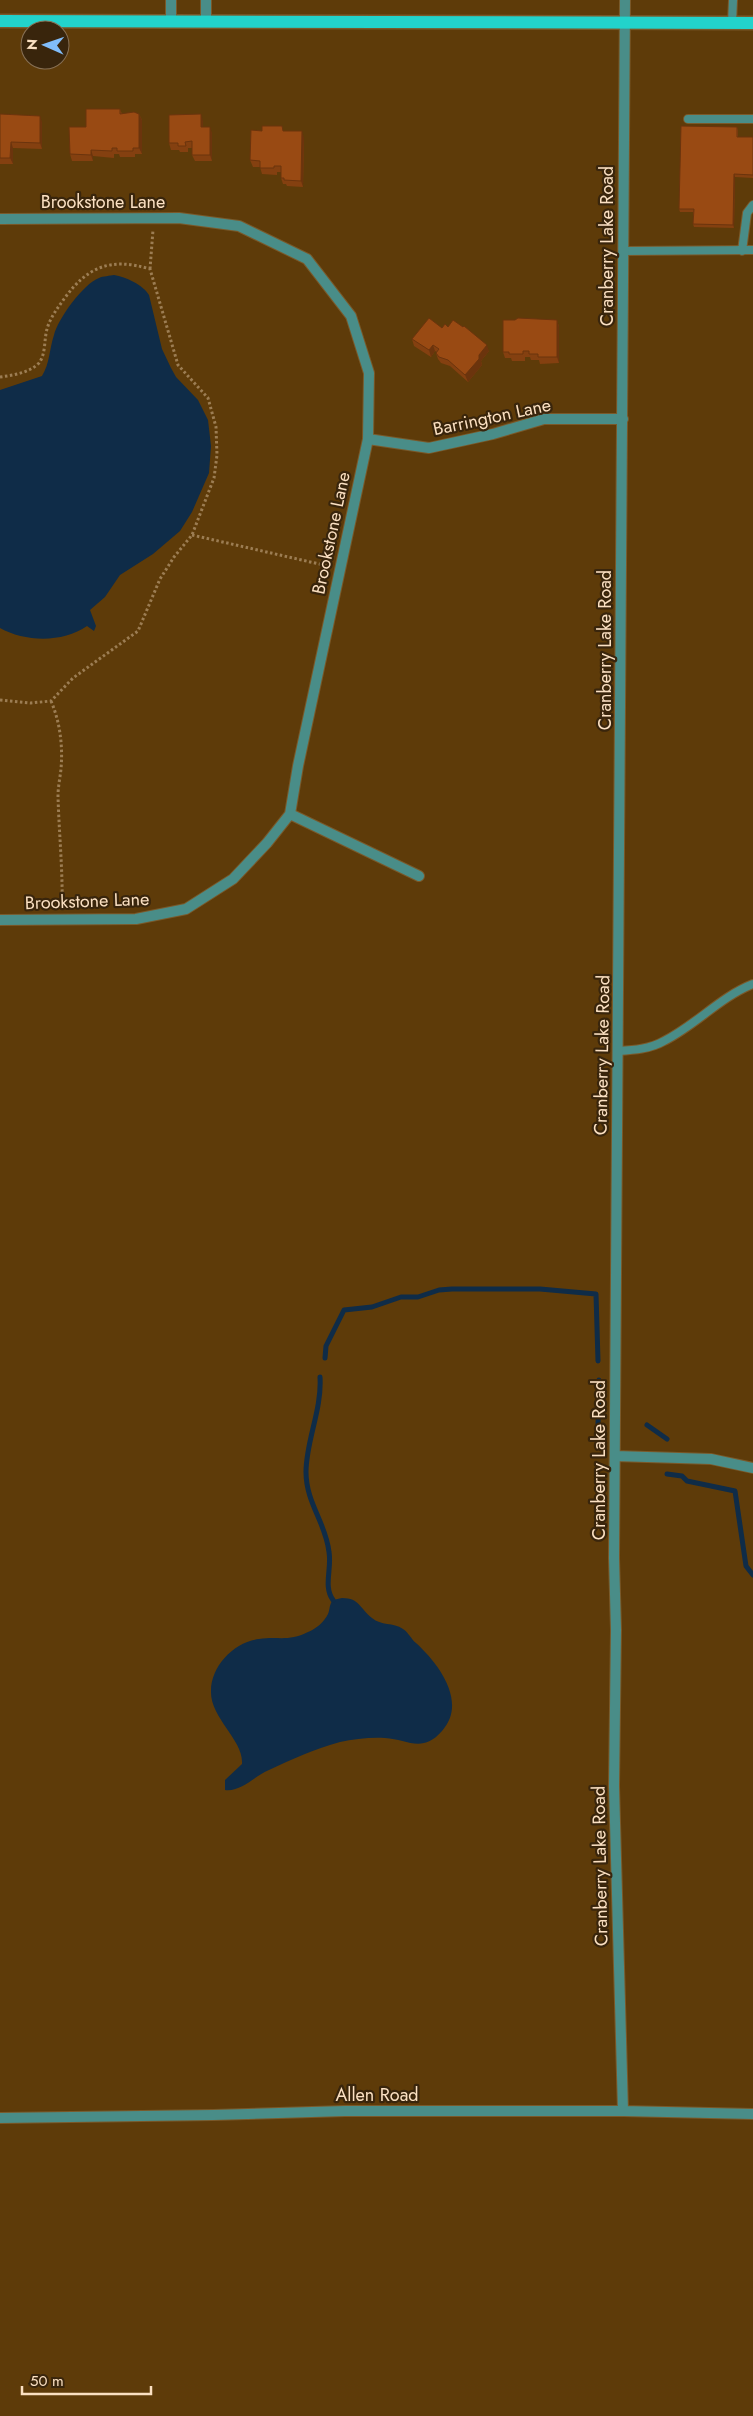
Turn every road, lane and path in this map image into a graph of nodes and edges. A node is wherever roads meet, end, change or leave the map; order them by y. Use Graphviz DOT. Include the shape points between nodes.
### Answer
graph roads {
  1 [pos="171,0"];
  2 [pos="206,0"];
  3 [pos="625,0"];
  4 [pos="733,0"];
  5 [pos="0,21"];
  6 [pos="171,22"];
  7 [pos="206,22"];
  8 [pos="626,23"];
  9 [pos="732,23"];
  10 [pos="753,23"];
  11 [pos="753,118"];
  12 [pos="688,119"];
  13 [pos="753,205"];
  14 [pos="153,218"];
  15 [pos="0,219"];
  16 [pos="623,250"];
  17 [pos="753,250"];
  18 [pos="742,251"];
  19 [pos="150,269"];
  20 [pos="0,377"];
  21 [pos="623,419"];
  22 [pos="368,439"];
  23 [pos="192,535"];
  24 [pos="340,569"];
  25 [pos="0,700"];
  26 [pos="51,701"];
  27 [pos="290,814"];
  28 [pos="419,876"];
  29 [pos="0,920"];
  30 [pos="61,920"];
  31 [pos="753,984"];
  32 [pos="618,1051"];
  33 [pos="615,1456"];
  34 [pos="753,1468"];
  35 [pos="623,2111"];
  36 [pos="753,2114"];
  37 [pos="0,2118"];
  1 -- 6 [label="street"];
  2 -- 7 [label="street"];
  3 -- 8 [label="street, Cranberry Lake Road"];
  4 -- 9 [label="lane"];
  5 -- 6 [label="main road"];
  6 -- 7 [label="main road"];
  7 -- 8 [label="main road"];
  8 -- 9 [label="main road"];
  8 -- 16 [label="street, Cranberry Lake Road"];
  9 -- 10 [label="main road"];
  11 -- 12 [label="lane"];
  13 -- 18 [label="lane" via="747,213"];
  14 -- 15 [label="street, Brookstone Lane"];
  14 -- 19 [label="path"];
  14 -- 22 [label="street, Brookstone Lane" via="239,226 307,259 351,316 369,373"];
  16 -- 18 [label="lane"];
  16 -- 21 [label="street, Cranberry Lake Road"];
  17 -- 18 [label="lane"];
  19 -- 20 [label="path" via="121,265 104,266 88,272 73,286 52,315 41,361 31,370"];
  19 -- 23 [label="path" via="178,365 208,398 216,427 218,455 214,478"];
  21 -- 22 [label="street, Barrington Lane" via="544,419 429,448"];
  21 -- 32 [label="street, Cranberry Lake Road"];
  22 -- 24 [label="street, Brookstone Lane"];
  23 -- 24 [label="path"];
  23 -- 26 [label="path" via="160,579 138,631 73,678"];
  24 -- 27 [label="street, Brookstone Lane"];
  25 -- 26 [label="path"];
  26 -- 30 [label="path" via="61,738 58,793"];
  27 -- 28 [label="street"];
  27 -- 30 [label="street, Brookstone Lane" via="233,879 186,909 136,919"];
  29 -- 30 [label="street, Brookstone Lane"];
  31 -- 32 [label="lane" via="732,994 665,1041 646,1048"];
  32 -- 33 [label="street, Cranberry Lake Road"];
  33 -- 34 [label="street" via="711,1459"];
  33 -- 35 [label="street, Cranberry Lake Road" via="614,1786"];
  35 -- 36 [label="street, Allen Road"];
  35 -- 37 [label="street, Allen Road" via="345,2111"];
}
